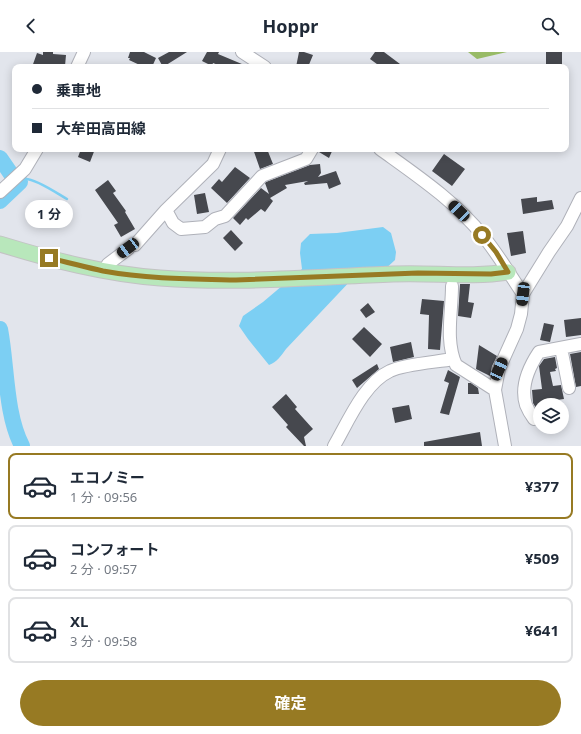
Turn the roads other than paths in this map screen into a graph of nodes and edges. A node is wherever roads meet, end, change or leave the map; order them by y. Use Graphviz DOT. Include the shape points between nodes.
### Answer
graph roads {
  1 [pos="84,52"];
  2 [pos="242,52"];
  3 [pos="253,63"];
  4 [pos="78,64"];
  5 [pos="35,152"];
  6 [pos="219,152"];
  7 [pos="310,152"];
  8 [pos="384,152"];
  9 [pos="0,192"];
  10 [pos="581,198"];
  11 [pos="166,210"];
  12 [pos="0,244"];
  13 [pos="104,271"];
  14 [pos="508,272"];
  15 [pos="452,286"];
  16 [pos="523,294"];
  17 [pos="581,344"];
  18 [pos="561,348"];
  19 [pos="453,359"];
  20 [pos="569,388"];
  21 [pos="495,390"];
  22 [pos="533,417"];
  23 [pos="334,446"];
  24 [pos="505,446"];
  1 -- 4 [label="street"];
  2 -- 3 [label="street"];
  5 -- 9 [label="street" via="25,169"];
  6 -- 11 [label="street" via="213,164"];
  7 -- 11 [label="street" via="306,159 262,176 225,216 215,219 205,227 181,230 173,223"];
  8 -- 14 [label="street" via="429,184 468,219 496,252"];
  10 -- 16 [label="street" via="567,226"];
  11 -- 13 [label="street" via="132,247 108,264"];
  12 -- 13 [label="main road"];
  13 -- 14 [label="main road" via="159,278 236,280"];
  14 -- 16 [label="street"];
  15 -- 19 [label="street" via="449,324"];
  16 -- 21 [label="street" via="517,329 499,369"];
  17 -- 18 [label="street"];
  18 -- 20 [label="street"];
  18 -- 22 [label="street" via="539,352 527,374 524,392 526,405"];
  19 -- 21 [label="street" via="456,365"];
  19 -- 23 [label="street" via="391,370 381,376 367,390"];
  21 -- 24 [label="street"];
}
